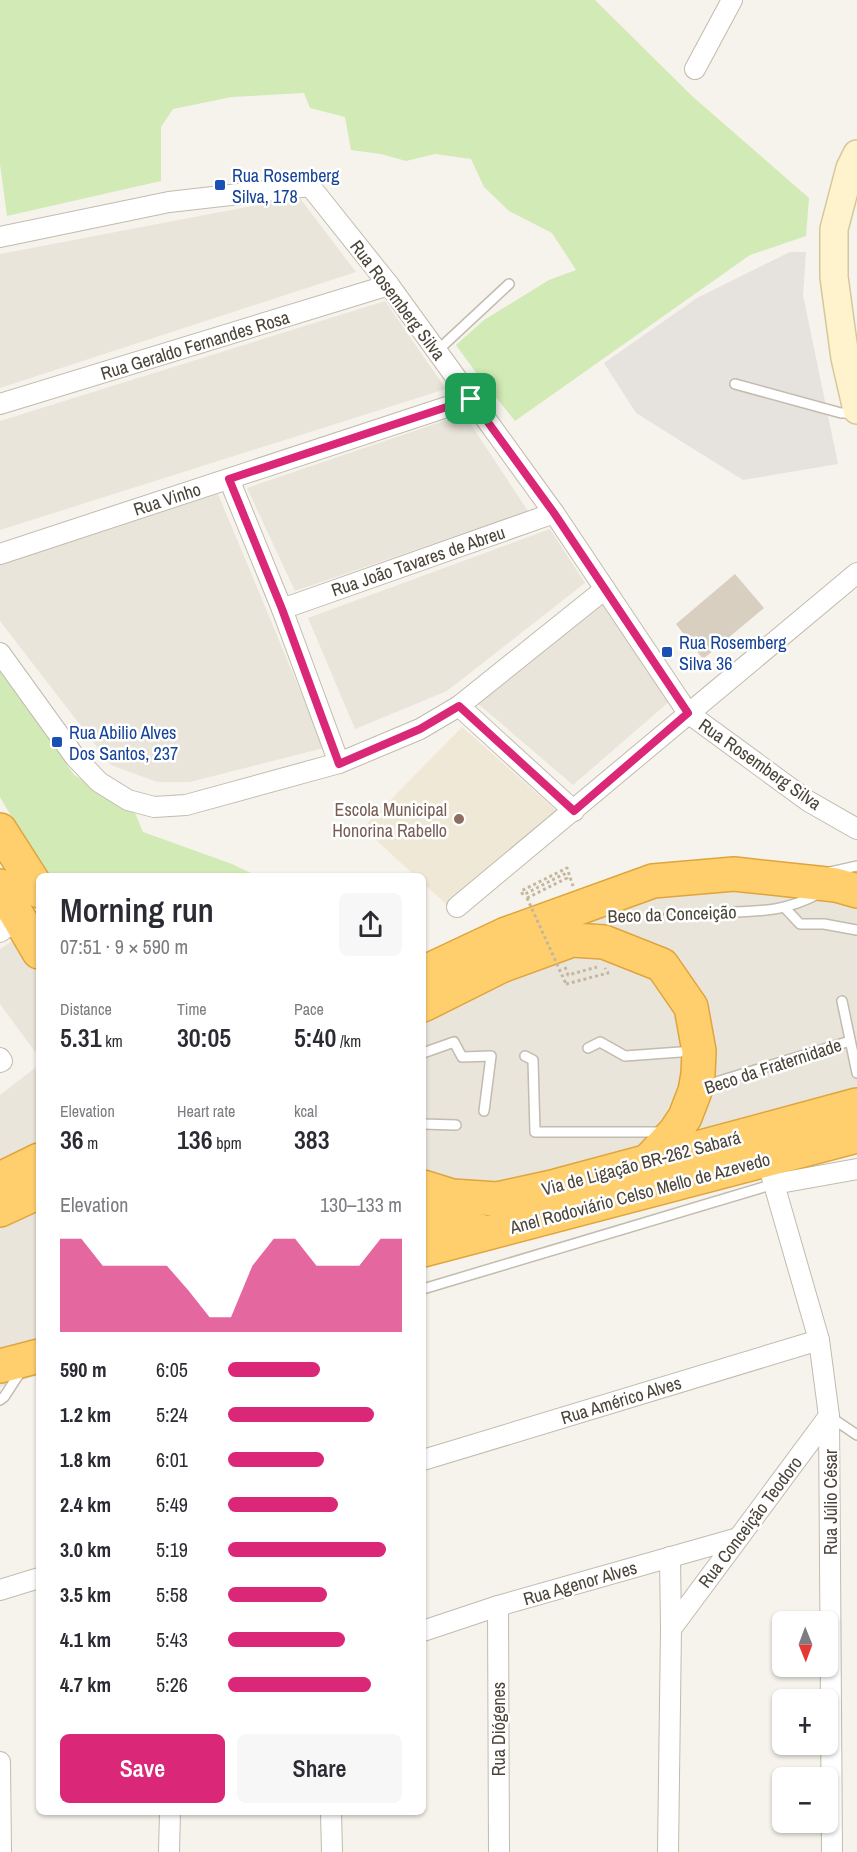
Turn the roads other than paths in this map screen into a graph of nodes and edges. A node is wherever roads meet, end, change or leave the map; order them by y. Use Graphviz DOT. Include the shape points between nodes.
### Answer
graph roads {
  1 [pos="732,0"];
  2 [pos="695,69"];
  3 [pos="857,154"];
  4 [pos="0,237"];
  5 [pos="509,284"];
  6 [pos="389,285"];
  7 [pos="437,351"];
  8 [pos="735,384"];
  9 [pos="471,399"];
  10 [pos="0,404"];
  11 [pos="857,411"];
  12 [pos="229,479"];
  13 [pos="554,513"];
  14 [pos="0,554"];
  15 [pos="857,573"];
  16 [pos="605,589"];
  17 [pos="282,609"];
  18 [pos="0,653"];
  19 [pos="459,706"];
  20 [pos="688,713"];
  21 [pos="339,764"];
  22 [pos="574,811"];
  23 [pos="857,829"];
  24 [pos="0,830"];
  25 [pos="850,880"];
  26 [pos="0,886"];
  27 [pos="36,886"];
  28 [pos="792,895"];
  29 [pos="457,907"];
  30 [pos="733,912"];
  31 [pos="10,925"];
  32 [pos="857,930"];
  33 [pos="36,949"];
  34 [pos="426,972"];
  35 [pos="842,1001"];
  36 [pos="426,1004"];
  37 [pos="850,1041"];
  38 [pos="588,1048"];
  39 [pos="699,1051"];
  40 [pos="426,1052"];
  41 [pos="525,1056"];
  42 [pos="857,1073"];
  43 [pos="695,1091"];
  44 [pos="857,1106"];
  45 [pos="484,1111"];
  46 [pos="426,1124"];
  47 [pos="456,1125"];
  48 [pos="675,1132"];
  49 [pos="857,1136"];
  50 [pos="36,1161"];
  51 [pos="648,1161"];
  52 [pos="857,1169"];
  53 [pos="770,1172"];
  54 [pos="0,1179"];
  55 [pos="426,1188"];
  56 [pos="36,1193"];
  57 [pos="0,1210"];
  58 [pos="426,1218"];
  59 [pos="486,1233"];
  60 [pos="426,1249"];
  61 [pos="426,1288"];
  62 [pos="819,1340"];
  63 [pos="23,1360"];
  64 [pos="0,1400"];
  65 [pos="829,1416"];
  66 [pos="857,1435"];
  67 [pos="426,1459"];
  68 [pos="738,1538"];
  69 [pos="670,1557"];
  70 [pos="36,1579"];
  71 [pos="0,1590"];
  72 [pos="498,1606"];
  73 [pos="671,1629"];
  74 [pos="426,1630"];
  75 [pos="0,1762"];
  76 [pos="170,1815"];
  77 [pos="331,1815"];
  78 [pos="1,1852"];
  79 [pos="169,1852"];
  80 [pos="332,1852"];
  81 [pos="499,1852"];
  82 [pos="668,1852"];
  83 [pos="832,1852"];
  1 -- 2 [label="street"];
  3 -- 11 [label="street" via="834,229 834,277"];
  4 -- 6 [label="street, Rua Rosemberg Silva" via="170,202 310,186"];
  5 -- 7 [label="lane"];
  6 -- 7 [label="street, Rua Rosemberg Silva"];
  6 -- 10 [label="street, Rua Geraldo Fernandes Rosa"];
  7 -- 9 [label="street, Rua Rosemberg Silva"];
  8 -- 11 [label="lane" via="841,413"];
  9 -- 12 [label="street, Rua Vinho"];
  9 -- 13 [label="street, Rua Rosemberg Silva"];
  12 -- 14 [label="street, Rua Vinho"];
  12 -- 17 [label="street"];
  13 -- 16 [label="street, Rua Rosemberg Silva"];
  13 -- 17 [label="street, Rua João Tavares de Abreu"];
  15 -- 20 [label="street"];
  16 -- 19 [label="street"];
  16 -- 20 [label="street, Rua Rosemberg Silva"];
  17 -- 21 [label="street"];
  18 -- 21 [label="street" via="75,758 99,782 128,800 154,807 186,805"];
  19 -- 21 [label="street" via="420,729"];
  19 -- 22 [label="street"];
  20 -- 22 [label="street"];
  20 -- 23 [label="street, Rua Rosemberg Silva" via="808,801"];
  22 -- 29 [label="street"];
  24 -- 27 [label="highway"];
  25 -- 28 [label="highway"];
  26 -- 31 [label="highway"];
  28 -- 30 [label="lane, Beco da Conceição" via="769,911"];
  28 -- 32 [label="lane" via="800,924"];
  28 -- 34 [label="highway" via="734,874 653,881 506,934"];
  31 -- 33 [label="highway"];
  35 -- 37 [label="lane"];
  36 -- 39 [label="highway" via="501,966 572,940 604,942 662,965 691,1007"];
  37 -- 42 [label="lane"];
  37 -- 43 [label="lane, Beco da Fraternidade"];
  38 -- 39 [label="lane" via="600,1042 625,1056"];
  39 -- 43 [label="highway"];
  40 -- 45 [label="lane" via="454,1042 462,1057 491,1056"];
  41 -- 48 [label="lane" via="533,1060 535,1132"];
  43 -- 48 [label="highway"];
  44 -- 51 [label="highway, Via de Ligação BR-262 Sabará"];
  46 -- 47 [label="lane"];
  48 -- 51 [label="highway"];
  49 -- 53 [label="highway, Anel Rodoviário Celso Mello de Azevedo"];
  50 -- 54 [label="highway"];
  51 -- 55 [label="highway, Via de Ligação BR-262 Sabará" via="497,1199 453,1196"];
  52 -- 53 [label="street"];
  53 -- 59 [label="highway, Anel Rodoviário Celso Mello de Azevedo"];
  53 -- 61 [label="lane"];
  53 -- 62 [label="street, Rua Júlio César"];
  56 -- 57 [label="highway"];
  58 -- 59 [label="highway"];
  59 -- 60 [label="highway, Anel Rodoviário Celso Mello de Azevedo"];
  62 -- 65 [label="street, Rua Júlio César"];
  62 -- 67 [label="street, Rua Américo Alves"];
  63 -- 64 [label="lane"];
  65 -- 66 [label="lane"];
  65 -- 68 [label="street, Rua Conceição Teodoro"];
  65 -- 83 [label="street, Rua Júlio César"];
  68 -- 69 [label="street, Rua Agenor Alves"];
  68 -- 73 [label="street, Rua Conceição Teodoro"];
  69 -- 72 [label="street, Rua Agenor Alves"];
  69 -- 73 [label="street, Rua Conceição Teodoro"];
  70 -- 71 [label="street"];
  72 -- 74 [label="street, Rua Agenor Alves"];
  72 -- 81 [label="street, Rua Diógenes"];
  73 -- 82 [label="street, Rua Conceição Teodoro"];
  75 -- 78 [label="street"];
  76 -- 79 [label="street"];
  77 -- 80 [label="street"];
}
